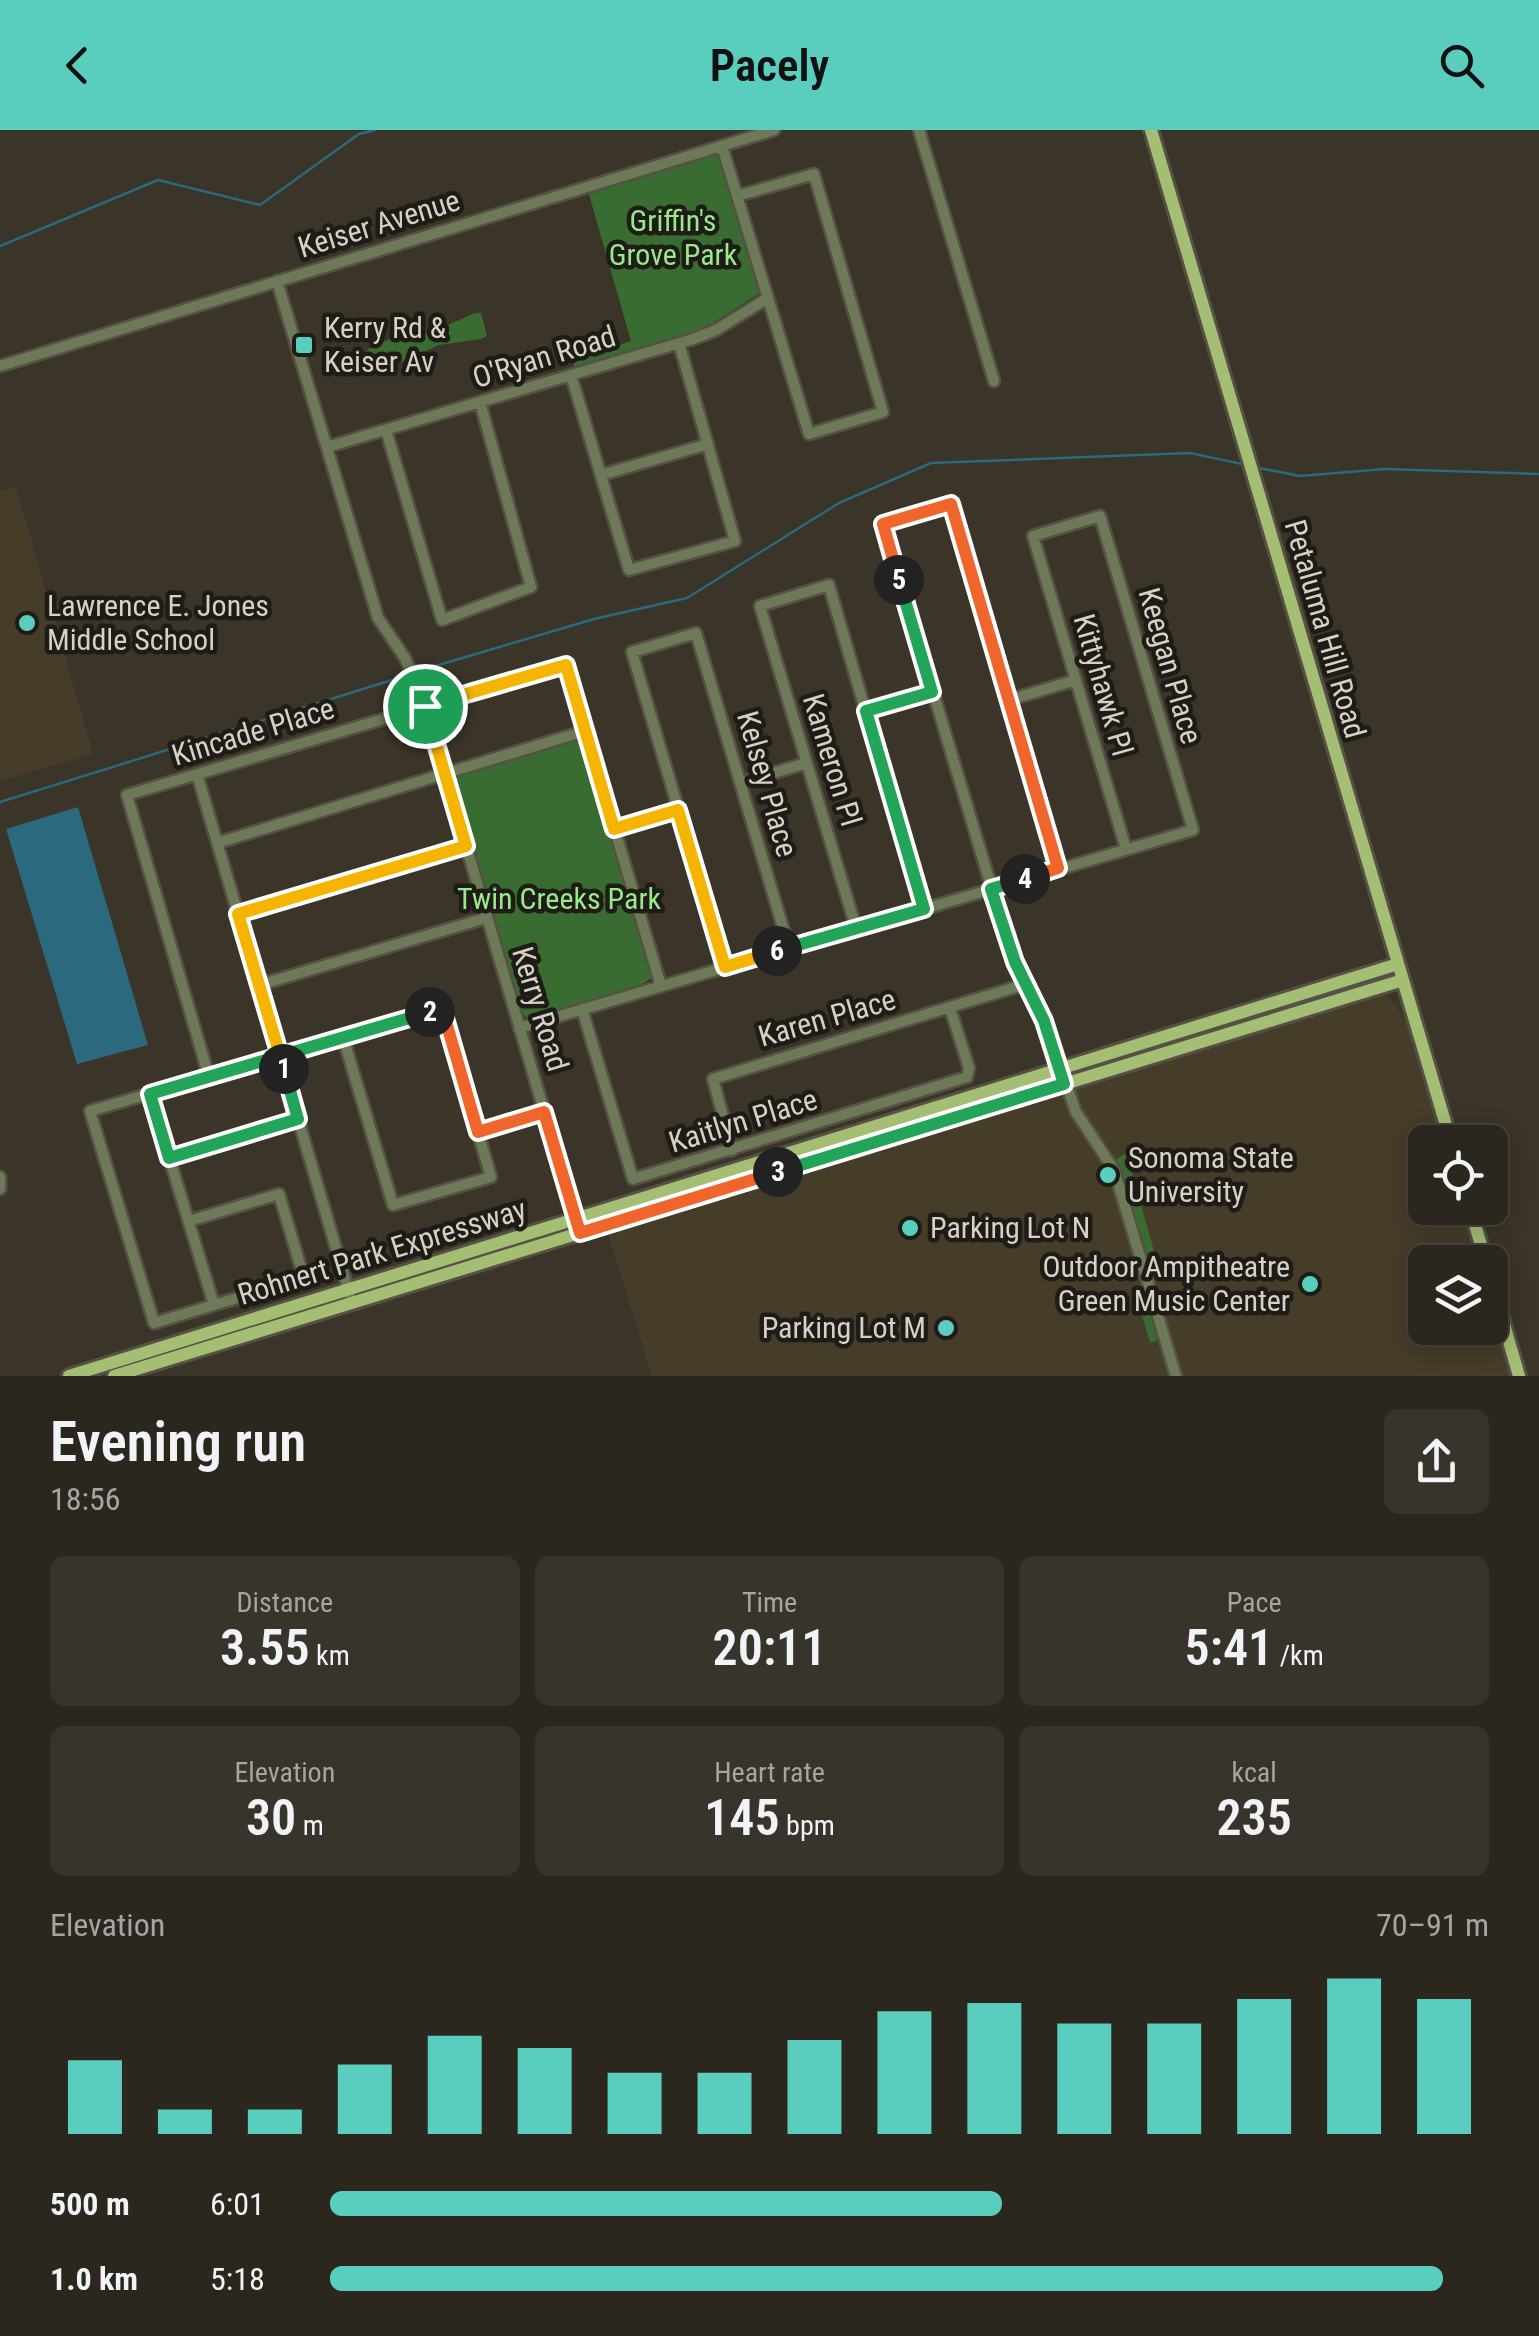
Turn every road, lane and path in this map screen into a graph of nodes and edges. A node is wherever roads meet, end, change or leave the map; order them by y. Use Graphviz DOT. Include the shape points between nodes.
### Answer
graph roads {
  1 [pos="774,130"];
  2 [pos="919,130"];
  3 [pos="1152,130"];
  4 [pos="722,146"];
  5 [pos="737,196"];
  6 [pos="278,281"];
  7 [pos="768,298"];
  8 [pos="679,343"];
  9 [pos="0,366"];
  10 [pos="571,375"];
  11 [pos="994,382"];
  12 [pos="480,402"];
  13 [pos="386,430"];
  14 [pos="708,444"];
  15 [pos="327,447"];
  16 [pos="601,475"];
  17 [pos="1033,536"];
  18 [pos="1076,680"];
  19 [pos="932,692"];
  20 [pos="1009,700"];
  21 [pos="425,706"];
  22 [pos="866,711"];
  23 [pos="586,731"];
  24 [pos="806,763"];
  25 [pos="196,774"];
  26 [pos="445,775"];
  27 [pos="740,783"];
  28 [pos="678,810"];
  29 [pos="614,829"];
  30 [pos="217,843"];
  31 [pos="466,846"];
  32 [pos="1126,849"];
  33 [pos="1058,868"];
  34 [pos="991,889"];
  35 [pos="924,909"];
  36 [pos="238,914"];
  37 [pos="486,918"];
  38 [pos="856,928"];
  39 [pos="788,948"];
  40 [pos="1398,964"];
  41 [pos="725,967"];
  42 [pos="1403,980"];
  43 [pos="1026,984"];
  44 [pos="259,985"];
  45 [pos="661,986"];
  46 [pos="950,1008"];
  47 [pos="582,1009"];
  48 [pos="519,1028"];
  49 [pos="344,1037"];
  50 [pos="280,1055"];
  51 [pos="209,1077"];
  52 [pos="1062,1077"];
  53 [pos="150,1094"];
  54 [pos="544,1112"];
  55 [pos="298,1119"];
  56 [pos="1446,1125"];
  57 [pos="478,1132"];
  58 [pos="732,1150"];
  59 [pos="169,1158"];
  60 [pos="0,1176"];
  61 [pos="0,1189"];
  62 [pos="576,1218"];
  63 [pos="189,1221"];
  64 [pos="580,1233"];
  65 [pos="348,1288"];
  66 [pos="352,1303"];
  67 [pos="214,1305"];
  68 [pos="1508,1336"];
  69 [pos="105,1375"];
  70 [pos="69,1376"];
  71 [pos="1176,1376"];
  72 [pos="1520,1376"];
  1 -- 4 [label="street, Keiser Avenue"];
  2 -- 11 [label="street"];
  3 -- 40 [label="main road, Petaluma Hill Road"];
  4 -- 5 [label="street"];
  4 -- 6 [label="street, Keiser Avenue"];
  5 -- 7 [label="street"];
  5 -- 7 [label="street" via="814,174 883,412 809,434"];
  6 -- 9 [label="street, Keiser Avenue"];
  6 -- 15 [label="street"];
  7 -- 8 [label="street, O'Ryan Road" via="716,330"];
  8 -- 10 [label="street, O'Ryan Road"];
  8 -- 14 [label="street"];
  10 -- 12 [label="street, O'Ryan Road"];
  10 -- 16 [label="street"];
  12 -- 13 [label="street, O'Ryan Road"];
  12 -- 13 [label="street" via="531,587 442,620"];
  13 -- 15 [label="street, O'Ryan Road"];
  14 -- 16 [label="street"];
  14 -- 16 [label="street" via="735,541 630,570"];
  15 -- 21 [label="street, Kerry Road" via="378,618 406,658"];
  17 -- 18 [label="street, Kittyhawk Pl"];
  17 -- 32 [label="street, Keegan Place" via="1100,516 1192,830"];
  18 -- 20 [label="street"];
  18 -- 32 [label="street, Kittyhawk Pl"];
  19 -- 20 [label="street" via="883,524 951,504"];
  19 -- 22 [label="street"];
  19 -- 34 [label="street"];
  20 -- 33 [label="street"];
  21 -- 23 [label="street, Kincade Place" via="566,665"];
  21 -- 25 [label="street, Kincade Place"];
  21 -- 26 [label="street, Kerry Road"];
  22 -- 24 [label="street, Kameron Pl" via="829,585 760,606"];
  22 -- 35 [label="street"];
  23 -- 26 [label="street"];
  23 -- 29 [label="street"];
  24 -- 27 [label="street"];
  24 -- 38 [label="street, Kameron Pl"];
  25 -- 30 [label="street"];
  25 -- 51 [label="street, Kincade Place" via="127,795"];
  26 -- 30 [label="street"];
  26 -- 31 [label="street, Kerry Road"];
  27 -- 28 [label="street, Kelsey Place" via="696,633 632,652"];
  27 -- 39 [label="street, Kelsey Place"];
  28 -- 29 [label="street"];
  28 -- 41 [label="street"];
  29 -- 45 [label="street"];
  30 -- 36 [label="street"];
  31 -- 36 [label="street"];
  31 -- 37 [label="street, Kerry Road"];
  32 -- 33 [label="street"];
  33 -- 34 [label="street"];
  34 -- 35 [label="street"];
  34 -- 43 [label="street"];
  35 -- 38 [label="street"];
  36 -- 44 [label="street"];
  37 -- 44 [label="street"];
  37 -- 48 [label="street, Kerry Road"];
  38 -- 39 [label="street"];
  39 -- 41 [label="street"];
  40 -- 42 [label="main road, Petaluma Hill Road"];
  40 -- 52 [label="main road, Rohnert Park Expressway"];
  41 -- 45 [label="street"];
  42 -- 52 [label="main road, Rohnert Park Expressway"];
  42 -- 56 [label="main road, Petaluma Hill Road"];
  43 -- 46 [label="street, Karen Place"];
  43 -- 52 [label="street"];
  44 -- 50 [label="street"];
  45 -- 47 [label="street"];
  46 -- 58 [label="street, Kaitlyn Place" via="967,1077"];
  46 -- 58 [label="street, Karen Place" via="712,1080"];
  47 -- 48 [label="street"];
  47 -- 58 [label="street, Kaitlyn Place" via="633,1180"];
  48 -- 54 [label="street, Kerry Road"];
  49 -- 50 [label="street"];
  49 -- 57 [label="street" via="442,1008"];
  49 -- 57 [label="street" via="393,1205 492,1177"];
  50 -- 51 [label="street"];
  50 -- 55 [label="street"];
  51 -- 53 [label="street"];
  52 -- 62 [label="main road, Rohnert Park Expressway"];
  52 -- 64 [label="main road, Rohnert Park Expressway"];
  52 -- 71 [label="street" via="1118,1181"];
  53 -- 59 [label="street"];
  53 -- 67 [label="street" via="90,1112 154,1323"];
  54 -- 57 [label="street"];
  54 -- 62 [label="street, Kerry Road"];
  55 -- 59 [label="street"];
  55 -- 65 [label="street"];
  59 -- 63 [label="street"];
  60 -- 61 [label="street"];
  62 -- 64 [label="street, Kerry Road"];
  62 -- 65 [label="main road, Rohnert Park Expressway"];
  63 -- 67 [label="street"];
  63 -- 67 [label="street" via="279,1194 304,1278"];
  64 -- 66 [label="main road, Rohnert Park Expressway"];
  65 -- 66 [label="street"];
  65 -- 70 [label="main road, Rohnert Park Expressway"];
  66 -- 69 [label="main road, Rohnert Park Expressway"];
  68 -- 72 [label="main road"];
}
